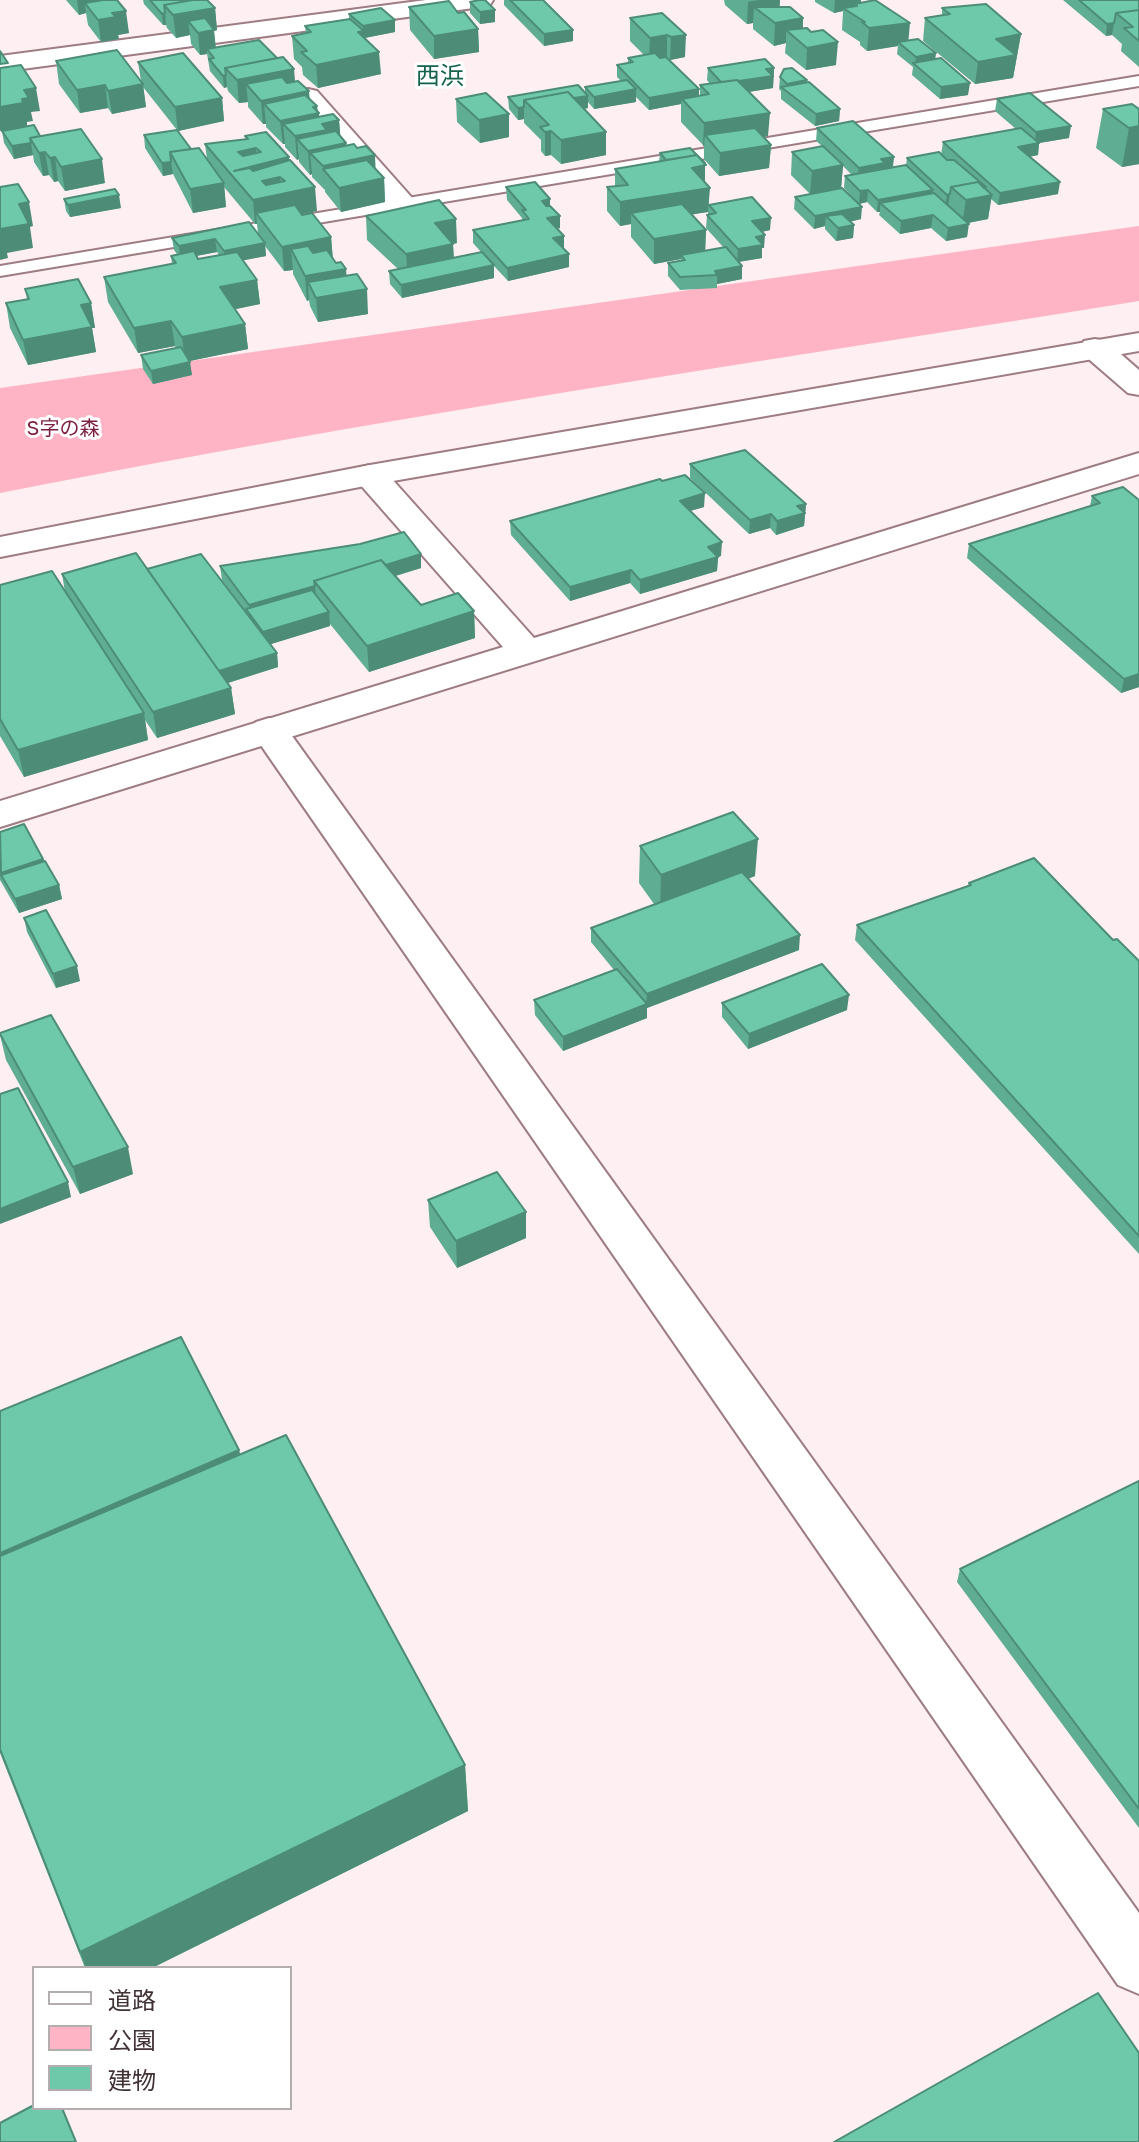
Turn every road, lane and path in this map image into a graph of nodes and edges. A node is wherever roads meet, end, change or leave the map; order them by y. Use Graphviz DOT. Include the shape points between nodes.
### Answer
graph roads {
  1 [pos="481,0"];
  2 [pos="0,64"];
  3 [pos="1139,81"];
  4 [pos="308,97"];
  5 [pos="403,205"];
  6 [pos="0,271"];
  7 [pos="1139,342"];
  8 [pos="1095,348"];
  9 [pos="1139,386"];
  10 [pos="1139,463"];
  11 [pos="370,475"];
  12 [pos="0,547"];
  13 [pos="526,651"];
  14 [pos="269,730"];
  15 [pos="0,814"];
  16 [pos="1139,1964"];
  1 -- 2 [label="street"];
  3 -- 5 [label="lane"];
  4 -- 5 [label="street"];
  5 -- 6 [label="lane"];
  7 -- 8 [label="street"];
  8 -- 9 [label="street"];
  8 -- 11 [label="street"];
  10 -- 13 [label="street"];
  11 -- 12 [label="street"];
  11 -- 13 [label="street"];
  13 -- 14 [label="street"];
  14 -- 15 [label="street"];
  14 -- 16 [label="street"];
}
